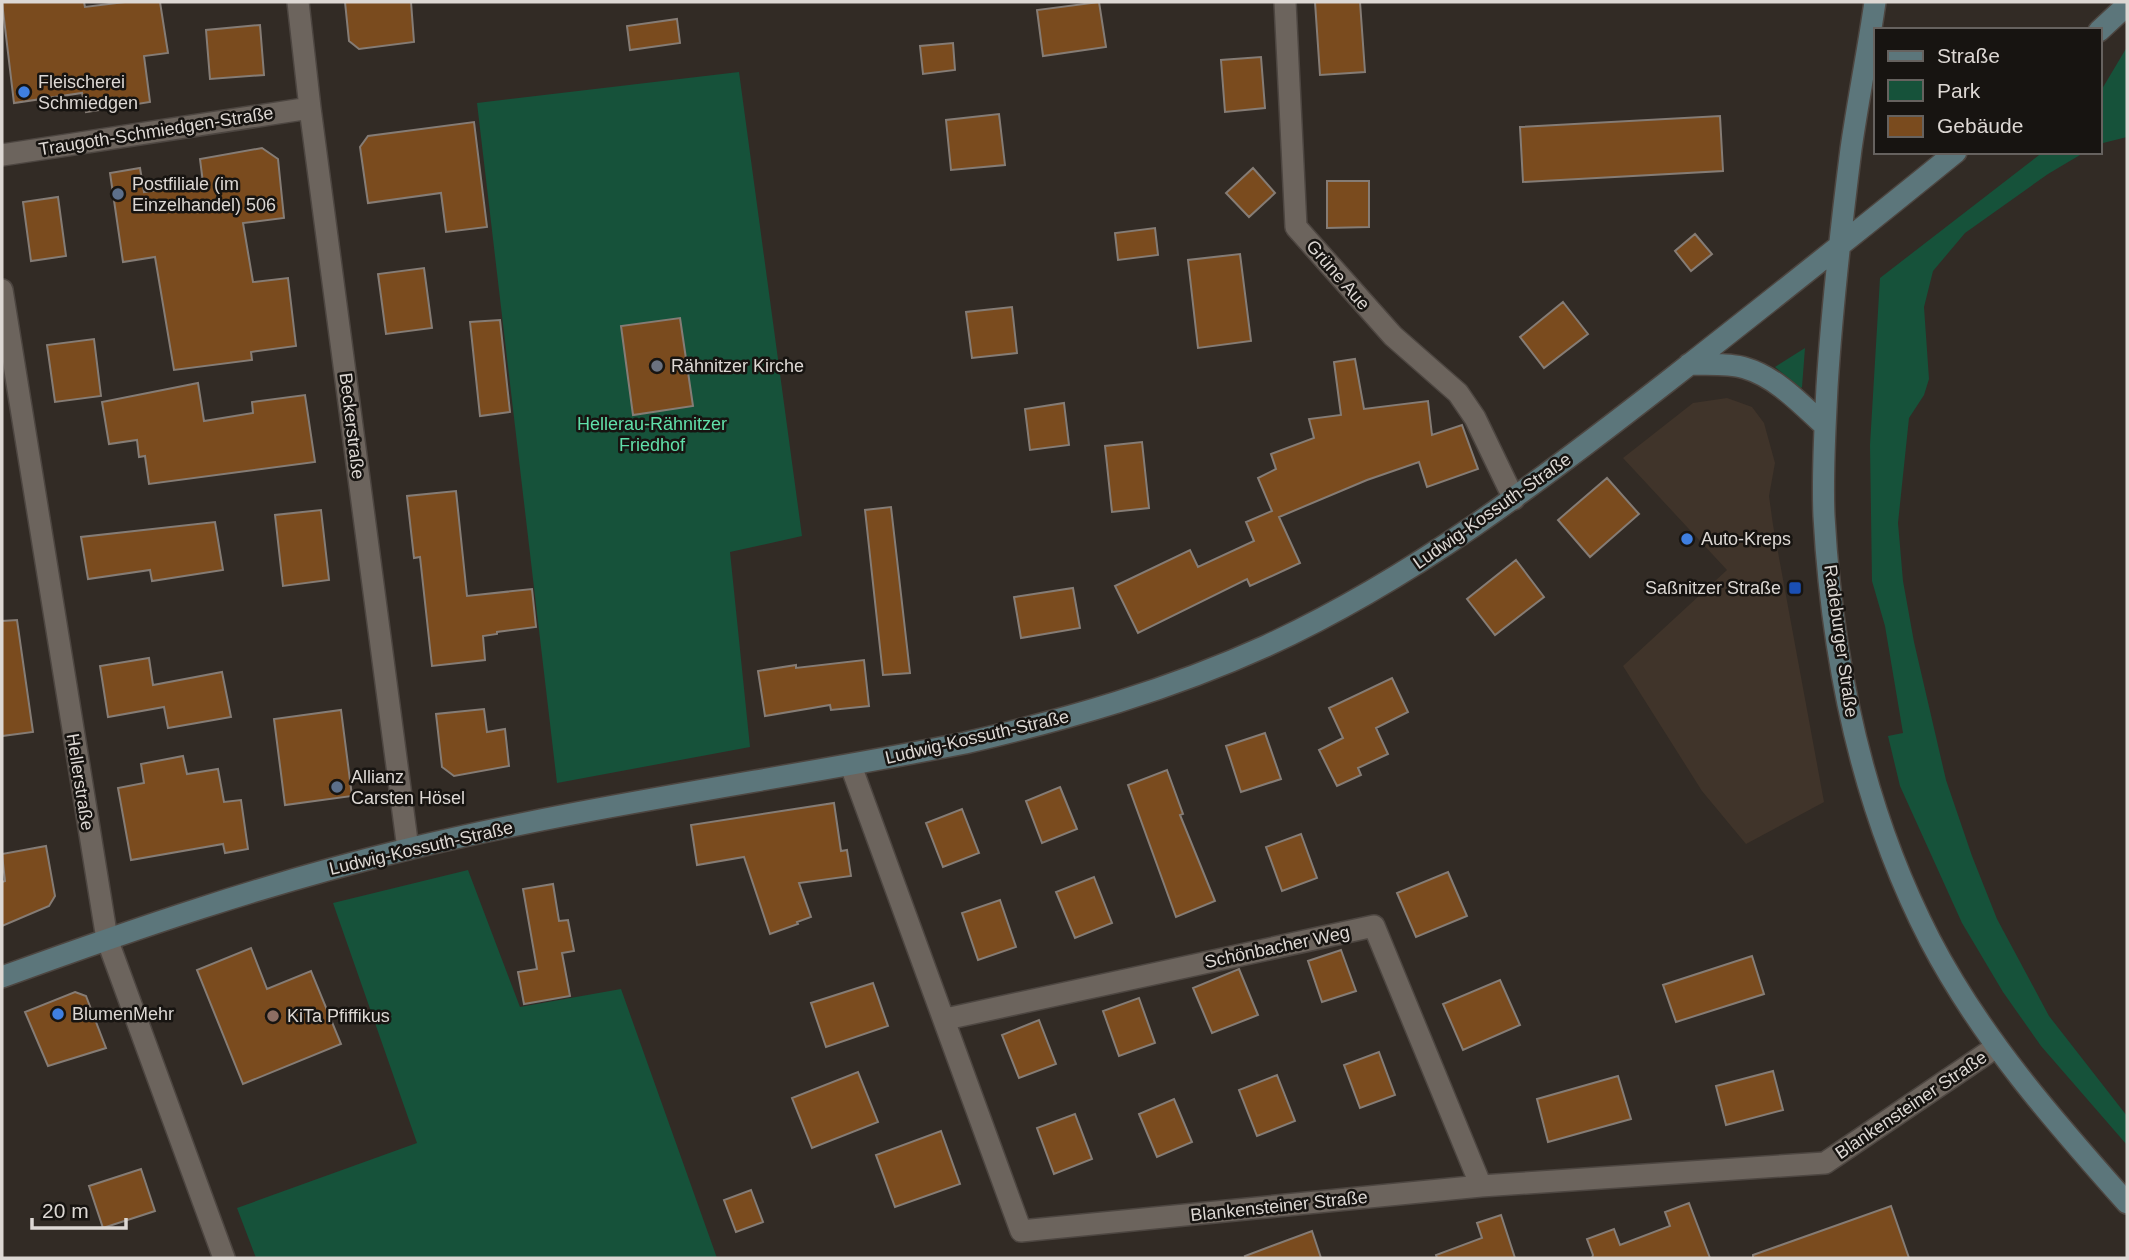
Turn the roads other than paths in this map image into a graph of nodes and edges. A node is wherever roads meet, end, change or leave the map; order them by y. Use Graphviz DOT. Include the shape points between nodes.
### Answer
graph roads {
  1 [pos="298,2"];
  2 [pos="1285,2"];
  3 [pos="1875,2"];
  4 [pos="2127,5"];
  5 [pos="2101,29"];
  6 [pos="1872,45"];
  7 [pos="310,108"];
  8 [pos="1954,154"];
  9 [pos="2,155"];
  10 [pos="1841,244"];
  11 [pos="2,290"];
  12 [pos="1689,364"];
  13 [pos="1825,425"];
  14 [pos="1514,499"];
  15 [pos="851,765"];
  16 [pos="408,849"];
  17 [pos="107,939"];
  18 [pos="2,977"];
  19 [pos="946,1018"];
  20 [pos="1996,1046"];
  21 [pos="1481,1186"];
  22 [pos="2127,1203"];
  23 [pos="223,1258"];
  1 -- 7 [label="street, Beckerstraße"];
  2 -- 14 [label="street, Grüne Aue" via="1296,227 1393,337 1458,393"];
  3 -- 6 [label="street, Radeburger Straße"];
  4 -- 5 [label="street"];
  6 -- 10 [label="street, Radeburger Straße" via="1852,146"];
  7 -- 9 [label="street, Traugoth-Schmiedgen-Straße"];
  7 -- 16 [label="street, Beckerstraße"];
  8 -- 10 [label="street"];
  10 -- 12 [label="street, Ludwig-Kossuth-Straße"];
  10 -- 13 [label="street, Radeburger Straße"];
  11 -- 17 [label="street, Hellerstraße"];
  12 -- 13 [label="street" via="1743,367 1765,376"];
  12 -- 14 [label="street, Ludwig-Kossuth-Straße"];
  13 -- 20 [label="street, Radeburger Straße" via="1824,516 1832,592 1842,670 1871,796 1930,940"];
  14 -- 15 [label="street, Ludwig-Kossuth-Straße" via="1356,600 1207,671 1023,730"];
  15 -- 16 [label="street, Ludwig-Kossuth-Straße" via="584,812"];
  15 -- 19 [label="street, Blankensteiner Straße"];
  16 -- 17 [label="street, Ludwig-Kossuth-Straße" via="314,873"];
  17 -- 18 [label="street, Ludwig-Kossuth-Straße"];
  17 -- 23 [label="street, Hellerstraße"];
  19 -- 21 [label="street, Blankensteiner Straße" via="1021,1231"];
  19 -- 21 [label="street, Schönbacher Weg" via="1374,926"];
  20 -- 21 [label="street, Blankensteiner Straße" via="1825,1163"];
  20 -- 22 [label="street, Radeburger Straße"];
}
